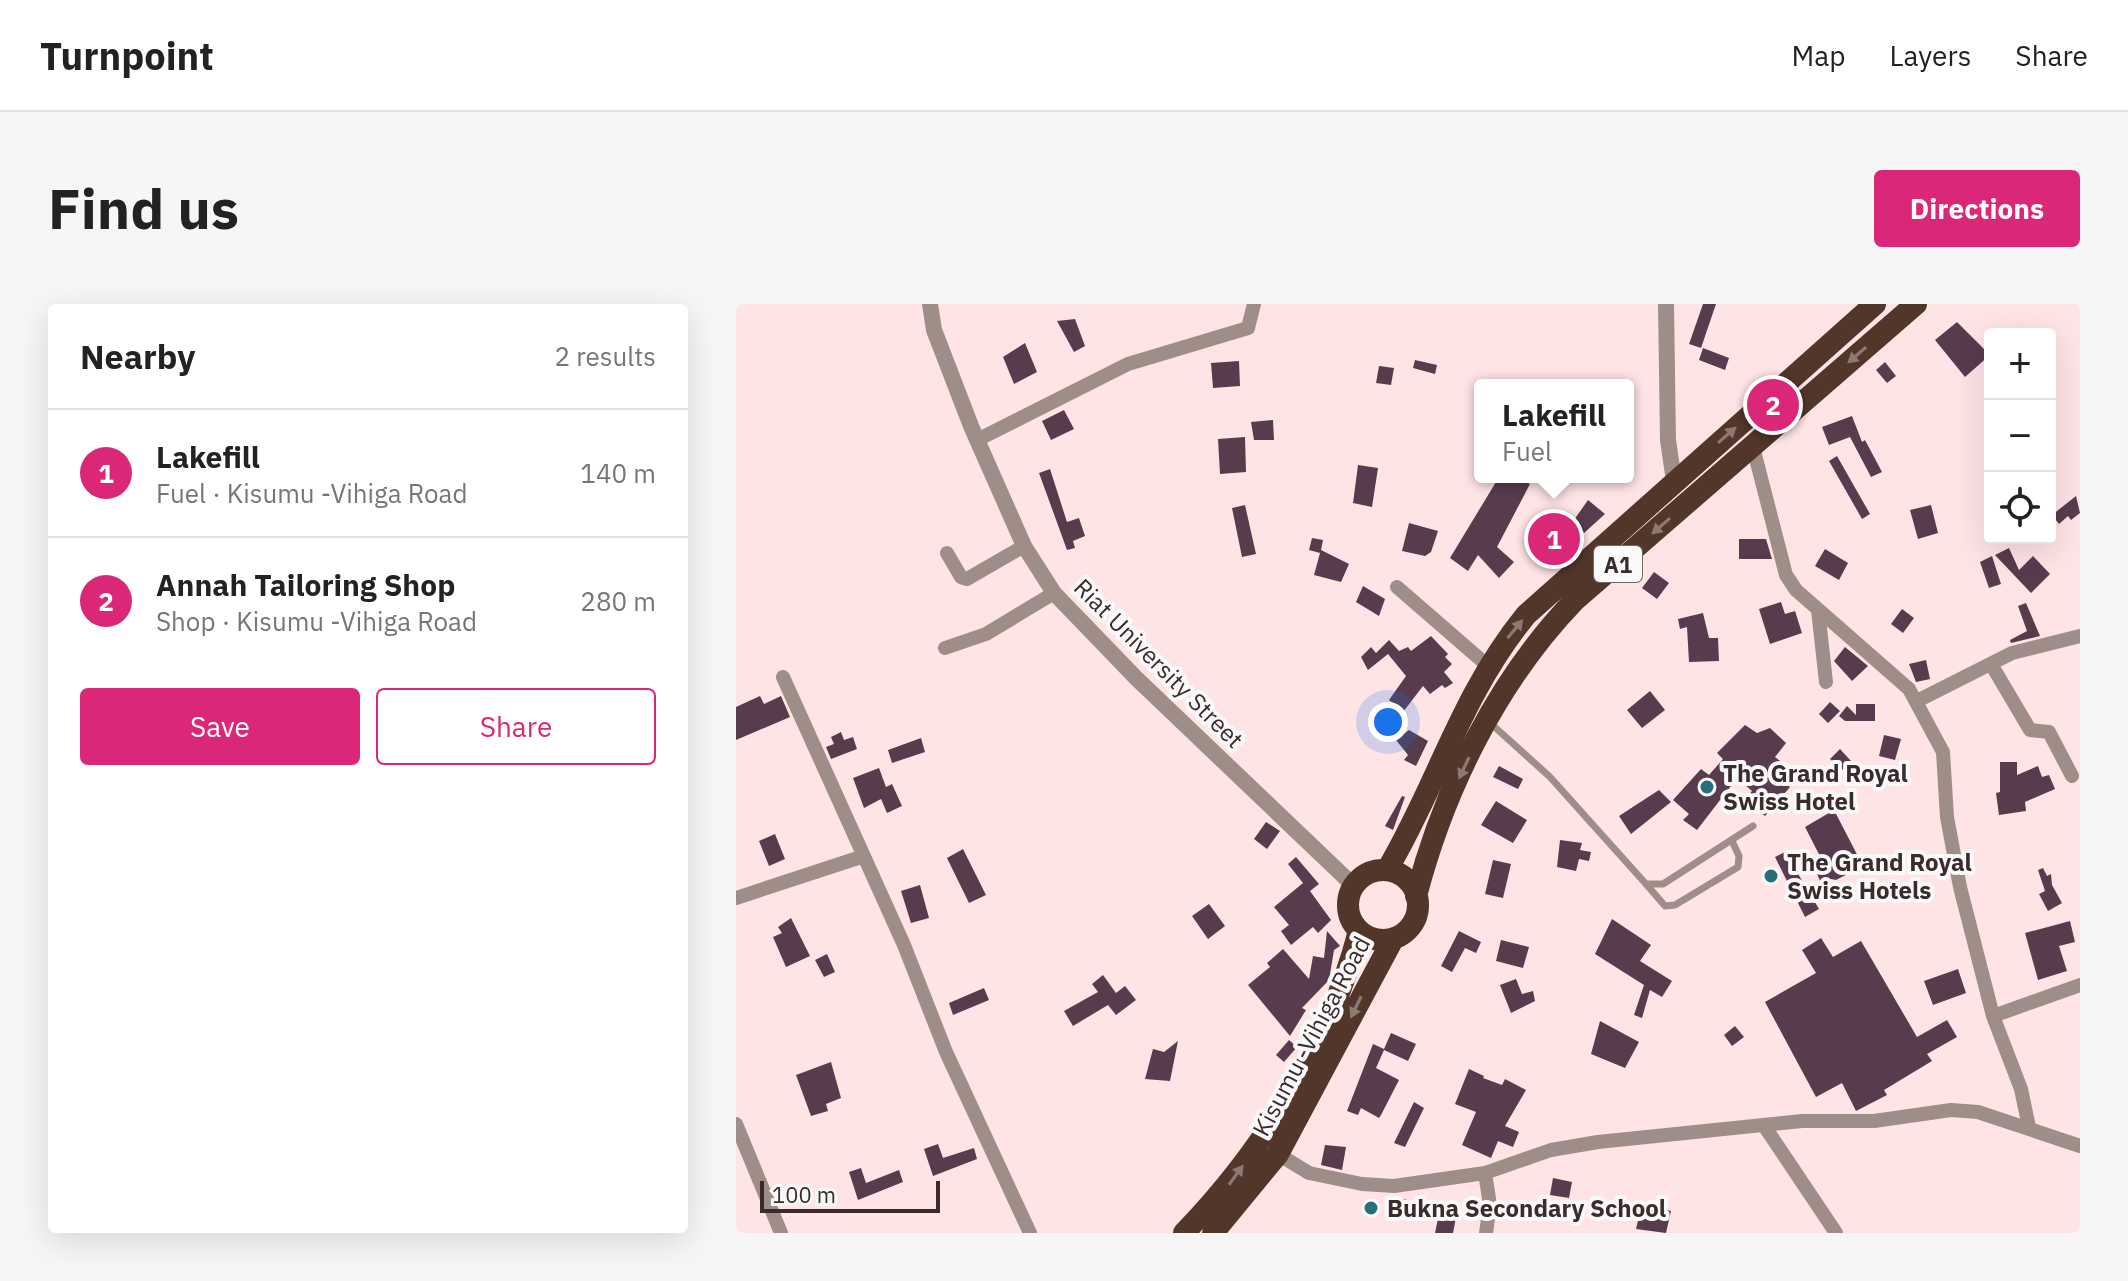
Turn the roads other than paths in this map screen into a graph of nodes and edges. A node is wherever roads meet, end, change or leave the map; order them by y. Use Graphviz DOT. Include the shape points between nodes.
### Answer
graph roads {
  1 [pos="930,304"];
  2 [pos="1254,304"];
  3 [pos="1666,304"];
  4 [pos="1875,304"];
  5 [pos="1916,304"];
  6 [pos="977,440"];
  7 [pos="1753,447"];
  8 [pos="1674,481"];
  9 [pos="1024,546"];
  10 [pos="947,553"];
  11 [pos="1397,587"];
  12 [pos="1054,593"];
  13 [pos="1818,610"];
  14 [pos="2080,636"];
  15 [pos="945,648"];
  16 [pos="1991,664"];
  17 [pos="1488,666"];
  18 [pos="783,677"];
  19 [pos="1826,682"];
  20 [pos="1917,701"];
  21 [pos="1487,719"];
  22 [pos="2072,776"];
  23 [pos="1753,826"];
  24 [pos="1732,841"];
  25 [pos="864,856"];
  26 [pos="1387,870"];
  27 [pos="1646,884"];
  28 [pos="1354,886"];
  29 [pos="1416,896"];
  30 [pos="736,898"];
  31 [pos="1359,931"];
  32 [pos="1393,939"];
  33 [pos="2080,985"];
  34 [pos="1993,1016"];
  35 [pos="736,1124"];
  36 [pos="1765,1127"];
  37 [pos="2029,1127"];
  38 [pos="2080,1146"];
  39 [pos="1278,1154"];
  40 [pos="1485,1173"];
  41 [pos="781,1233"];
  42 [pos="1030,1233"];
  43 [pos="1184,1233"];
  44 [pos="1213,1233"];
  45 [pos="1486,1233"];
  46 [pos="1836,1233"];
  1 -- 6 [label="street, Riat University Street" via="948,369"];
  2 -- 6 [label="street" via="1248,328 1128,364"];
  3 -- 8 [label="street" via="1668,440"];
  8 -- 4 [label="highway, A1, one-way"];
  5 -- 7 [label="highway, A1, one-way"];
  6 -- 9 [label="street, Riat University Street"];
  7 -- 13 [label="street" via="1786,575"];
  7 -- 21 [label="highway, A1, one-way" via="1557,619"];
  17 -- 8 [label="highway, A1, one-way" via="1535,606"];
  9 -- 10 [label="street" via="967,579"];
  9 -- 12 [label="street, Riat University Street"];
  11 -- 17 [label="street"];
  12 -- 15 [label="street" via="986,634"];
  12 -- 28 [label="street, Riat University Street"];
  13 -- 19 [label="street"];
  13 -- 20 [label="street"];
  14 -- 16 [label="street" via="2012,653"];
  16 -- 20 [label="street"];
  16 -- 22 [label="street" via="2030,730 2049,732"];
  17 -- 26 [label="highway, A1"];
  18 -- 25 [label="street"];
  20 -- 34 [label="street" via="1943,752 1947,817 1960,887"];
  21 -- 27 [label="lane" via="1550,777"];
  21 -- 29 [label="highway, A1, one-way" via="1427,853"];
  23 -- 24 [label="lane"];
  24 -- 27 [label="lane" via="1663,884"];
  24 -- 27 [label="lane" via="1738,867 1675,905 1665,906"];
  25 -- 30 [label="street"];
  25 -- 42 [label="street"];
  26 -- 28 [label="highway" via="1366,875"];
  26 -- 29 [label="highway" via="1406,879"];
  28 -- 31 [label="highway" via="1348,912"];
  29 -- 32 [label="highway, A1" via="1412,924"];
  31 -- 32 [label="highway"];
  43 -- 31 [label="highway, Kisumu -Vihiga Road, one-way" via="1222,1193 1299,1079 1335,1005"];
  32 -- 39 [label="highway, Kisumu -Vihiga Road / A1, one-way"];
  33 -- 34 [label="street"];
  34 -- 37 [label="street" via="2021,1089"];
  35 -- 41 [label="street"];
  36 -- 37 [label="street" via="1951,1110"];
  36 -- 40 [label="street" via="1598,1142 1551,1150"];
  36 -- 46 [label="street"];
  37 -- 38 [label="street"];
  39 -- 40 [label="street" via="1309,1173 1362,1184 1444,1182"];
  39 -- 44 [label="highway, Kisumu -Vihiga Road / A1"];
  40 -- 45 [label="street" via="1490,1205"];
}
